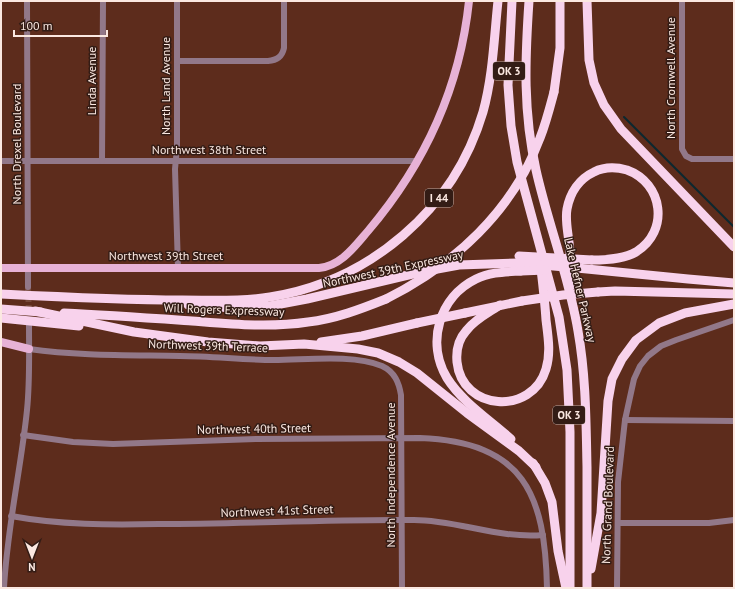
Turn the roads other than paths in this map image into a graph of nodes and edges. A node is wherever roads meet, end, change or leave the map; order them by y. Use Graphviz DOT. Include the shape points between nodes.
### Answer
graph roads {
  1 [pos="27,1"];
  2 [pos="102,1"];
  3 [pos="177,1"];
  4 [pos="284,1"];
  5 [pos="469,1"];
  6 [pos="498,1"];
  7 [pos="512,1"];
  8 [pos="529,1"];
  9 [pos="560,1"];
  10 [pos="587,1"];
  11 [pos="682,1"];
  12 [pos="177,61"];
  13 [pos="734,159"];
  14 [pos="1,161"];
  15 [pos="28,161"];
  16 [pos="102,161"];
  17 [pos="176,161"];
  18 [pos="417,161"];
  19 [pos="539,245"];
  20 [pos="734,247"];
  21 [pos="519,264"];
  22 [pos="1,268"];
  23 [pos="28,268"];
  24 [pos="178,268"];
  25 [pos="734,282"];
  26 [pos="28,287"];
  27 [pos="1,294"];
  28 [pos="734,294"];
  29 [pos="129,300"];
  30 [pos="734,304"];
  31 [pos="500,305"];
  32 [pos="574,306"];
  33 [pos="1,309"];
  34 [pos="35,311"];
  35 [pos="1,318"];
  36 [pos="734,320"];
  37 [pos="29,324"];
  38 [pos="134,332"];
  39 [pos="1,342"];
  40 [pos="304,344"];
  41 [pos="29,349"];
  42 [pos="385,368"];
  43 [pos="625,420"];
  44 [pos="734,421"];
  45 [pos="23,435"];
  46 [pos="402,438"];
  47 [pos="536,467"];
  48 [pos="11,516"];
  49 [pos="402,520"];
  50 [pos="734,520"];
  51 [pos="618,523"];
  52 [pos="543,534"];
  53 [pos="4,588"];
  54 [pos="402,588"];
  55 [pos="547,588"];
  56 [pos="566,588"];
  57 [pos="570,588"];
  58 [pos="587,588"];
  59 [pos="617,588"];
  1 -- 15 [label="street, North Drexel Boulevard"];
  2 -- 16 [label="street, Linda Avenue"];
  3 -- 12 [label="street, North Land Avenue"];
  4 -- 12 [label="street" via="284,48 276,60"];
  5 -- 18 [label="main road" via="464,36 451,88 437,124"];
  6 -- 29 [label="highway, Will Rogers Expressway / I 44" via="487,97 477,131 457,171 436,202 397,242 343,275 286,294 252,300"];
  7 -- 19 [label="highway, OK 3" via="508,79 511,126 517,162"];
  8 -- 32 [label="highway, Lake Hefner Parkway / OK 3" via="525,75 531,143 538,180"];
  9 -- 34 [label="highway, Will Rogers Expressway, bridge" via="560,48 554,92 540,139 527,167 506,201 467,246 410,288 366,307 330,318 271,326"];
  10 -- 20 [label="highway" via="589,60 594,83 604,105 621,129"];
  11 -- 13 [label="street, North Cromwell Avenue" via="682,145 689,158"];
  12 -- 17 [label="street, North Land Avenue"];
  14 -- 15 [label="street, Northwest 38th Street"];
  15 -- 16 [label="street, Northwest 38th Street"];
  15 -- 23 [label="street, North Drexel Boulevard"];
  16 -- 17 [label="street, Northwest 38th Street"];
  17 -- 18 [label="street, Northwest 38th Street"];
  17 -- 24 [label="street, North Land Avenue"];
  18 -- 24 [label="main road, Northwest 39th Street" via="373,225 349,252 331,266"];
  19 -- 31 [label="highway" via="549,350 546,368 535,389 522,398 508,402 490,401 470,389 459,373 456,357 464,332"];
  19 -- 57 [label="highway, OK 3" via="558,317 567,370"];
  21 -- 25 [label="highway, bridge"];
  21 -- 29 [label="highway, Northwest 39th Expressway" via="459,265 258,308 207,307"];
  21 -- 32 [label="highway, bridge" via="592,260 610,259 631,254 644,246 653,235 658,208 652,190 632,172 605,168 581,181 574,189 567,211 567,221"];
  21 -- 47 [label="highway" via="474,280 459,290 444,312 437,332 437,345 445,373 457,391 522,448"];
  22 -- 23 [label="main road, Northwest 39th Street"];
  23 -- 24 [label="main road, Northwest 39th Street"];
  23 -- 26 [label="street, North Drexel Boulevard"];
  27 -- 29 [label="highway, Will Rogers Expressway"];
  28 -- 31 [label="highway, bridge" via="615,291 563,295"];
  30 -- 58 [label="highway" via="685,313 659,323 636,340 616,370 608,401 601,512"];
  31 -- 40 [label="highway, bridge" via="349,338"];
  32 -- 58 [label="highway, Lake Hefner Parkway / OK 3" via="586,402"];
  33 -- 34 [label="highway, Will Rogers Expressway"];
  34 -- 38 [label="highway"];
  35 -- 38 [label="highway"];
  36 -- 43 [label="street, North Grand Boulevard" via="668,343 648,356 634,379"];
  37 -- 41 [label="street"];
  38 -- 40 [label="highway" via="260,346"];
  39 -- 41 [label="main road"];
  40 -- 47 [label="highway" via="366,351 403,364 417,372"];
  41 -- 42 [label="street, Northwest 39th Terrace" via="70,354 352,360"];
  41 -- 45 [label="street" via="28,398"];
  42 -- 46 [label="street, North Independence Avenue" via="396,377 400,387"];
  43 -- 44 [label="street"];
  43 -- 51 [label="street, North Grand Boulevard" via="618,482"];
  45 -- 46 [label="street, Northwest 40th Street" via="113,444 256,439"];
  45 -- 48 [label="street"];
  46 -- 49 [label="street, North Independence Avenue"];
  46 -- 52 [label="street, Northwest 40th Street" via="442,440 484,450 507,463 524,482 536,504"];
  47 -- 56 [label="highway" via="552,502"];
  48 -- 49 [label="street, Northwest 41st Street" via="53,522 119,524"];
  48 -- 53 [label="street" via="6,531"];
  49 -- 52 [label="street, Northwest 41st Street" via="436,521 523,536"];
  49 -- 54 [label="street, North Independence Avenue"];
  50 -- 51 [label="street" via="709,524"];
  51 -- 59 [label="street, North Grand Boulevard"];
  52 -- 55 [label="street"];
}
